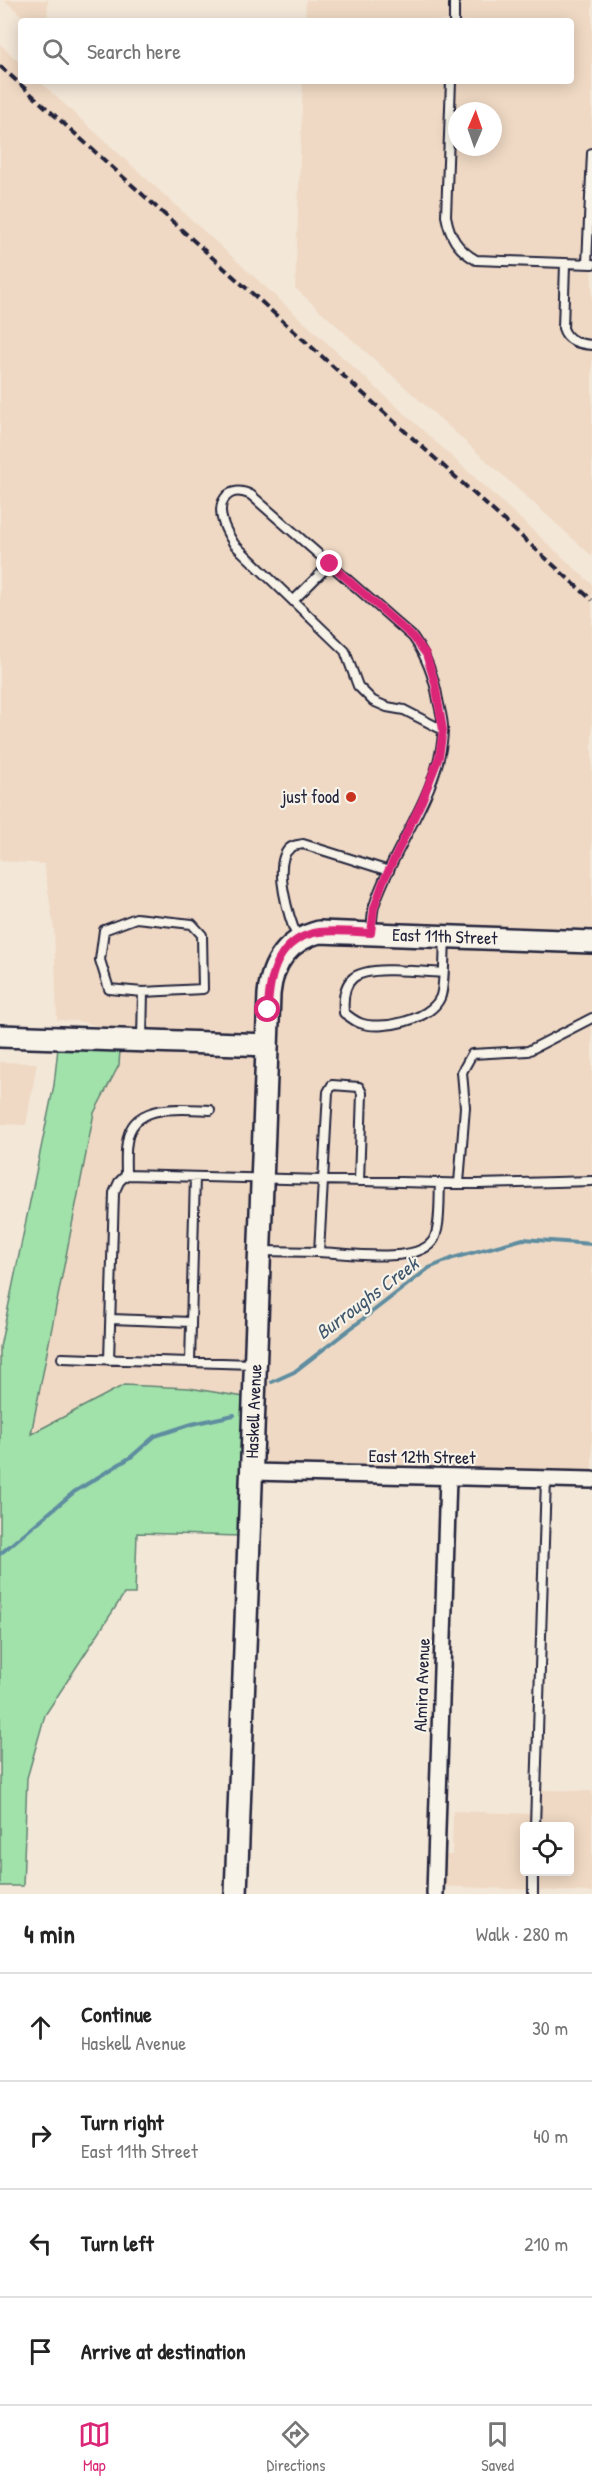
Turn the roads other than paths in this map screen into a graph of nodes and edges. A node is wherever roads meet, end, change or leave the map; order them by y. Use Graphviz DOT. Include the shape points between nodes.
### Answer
graph roads {
  1 [pos="454,0"];
  2 [pos="454,18"];
  3 [pos="451,84"];
  4 [pos="592,153"];
  5 [pos="565,264"];
  6 [pos="589,264"];
  7 [pos="592,345"];
  8 [pos="330,564"];
  9 [pos="293,601"];
  10 [pos="443,730"];
  11 [pos="389,871"];
  12 [pos="371,933"];
  13 [pos="445,936"];
  14 [pos="299,940"];
  15 [pos="592,942"];
  16 [pos="443,973"];
  17 [pos="143,992"];
  18 [pos="592,1018"];
  19 [pos="0,1036"];
  20 [pos="142,1041"];
  21 [pos="267,1045"];
  22 [pos="210,1110"];
  23 [pos="126,1175"];
  24 [pos="195,1177"];
  25 [pos="262,1179"];
  26 [pos="322,1180"];
  27 [pos="359,1181"];
  28 [pos="592,1181"];
  29 [pos="440,1183"];
  30 [pos="459,1184"];
  31 [pos="260,1251"];
  32 [pos="319,1252"];
  33 [pos="111,1319"];
  34 [pos="191,1322"];
  35 [pos="62,1358"];
  36 [pos="109,1360"];
  37 [pos="190,1362"];
  38 [pos="256,1364"];
  39 [pos="252,1472"];
  40 [pos="448,1477"];
  41 [pos="546,1479"];
  42 [pos="592,1480"];
  43 [pos="535,1822"];
  44 [pos="533,1876"];
  45 [pos="236,1894"];
  46 [pos="435,1894"];
  47 [pos="533,1894"];
  1 -- 2 [label="lane"];
  3 -- 5 [label="lane" via="446,216 454,242 476,260"];
  4 -- 6 [label="lane"];
  5 -- 6 [label="lane"];
  5 -- 7 [label="lane" via="563,328 573,341"];
  8 -- 9 [label="lane"];
  8 -- 9 [label="lane" via="251,495 237,490 229,493 222,512 234,544"];
  8 -- 10 [label="lane" via="413,637 426,654"];
  9 -- 10 [label="lane" via="345,651 358,686 373,701 404,710"];
  10 -- 11 [label="lane" via="439,757"];
  11 -- 12 [label="lane" via="374,908"];
  11 -- 14 [label="lane" via="303,844 288,849 283,882 290,920"];
  12 -- 13 [label="main road, East 11th Street"];
  12 -- 14 [label="main road, East 11th Street" via="319,932"];
  13 -- 15 [label="main road, East 11th Street"];
  13 -- 16 [label="lane"];
  14 -- 21 [label="main road, Haskell Avenue" via="272,971"];
  16 -- 16 [label="lane" via="441,998 417,1018 393,1025 361,1024 344,1013 343,995 352,978 366,971"];
  17 -- 17 [label="lane" via="110,989 100,960 104,930 136,918 192,924 202,935 203,989"];
  17 -- 20 [label="lane"];
  18 -- 30 [label="lane" via="528,1051 472,1054 462,1072 465,1107"];
  19 -- 20 [label="main road"];
  20 -- 21 [label="main road"];
  21 -- 25 [label="main road, Haskell Avenue"];
  22 -- 23 [label="lane" via="159,1110 145,1114 133,1126 127,1140"];
  23 -- 24 [label="lane"];
  23 -- 33 [label="lane" via="114,1193"];
  24 -- 25 [label="lane"];
  24 -- 34 [label="lane"];
  25 -- 26 [label="lane"];
  25 -- 31 [label="main road, Haskell Avenue"];
  26 -- 27 [label="lane"];
  26 -- 27 [label="lane" via="328,1092 332,1085 359,1087 362,1093"];
  26 -- 32 [label="lane"];
  27 -- 29 [label="lane"];
  28 -- 30 [label="lane"];
  29 -- 30 [label="lane"];
  29 -- 32 [label="lane" via="438,1230 433,1242 420,1252"];
  31 -- 32 [label="lane"];
  31 -- 38 [label="main road, Haskell Avenue"];
  33 -- 34 [label="lane"];
  33 -- 36 [label="lane"];
  34 -- 37 [label="lane"];
  35 -- 36 [label="lane"];
  36 -- 37 [label="lane"];
  37 -- 38 [label="lane"];
  38 -- 39 [label="main road, Haskell Avenue"];
  39 -- 40 [label="street, East 12th Street"];
  39 -- 45 [label="main road, Haskell Avenue"];
  40 -- 41 [label="street, East 12th Street"];
  40 -- 46 [label="street, Almira Avenue"];
  41 -- 42 [label="street, East 12th Street"];
  41 -- 43 [label="lane"];
  44 -- 47 [label="lane"];
}
